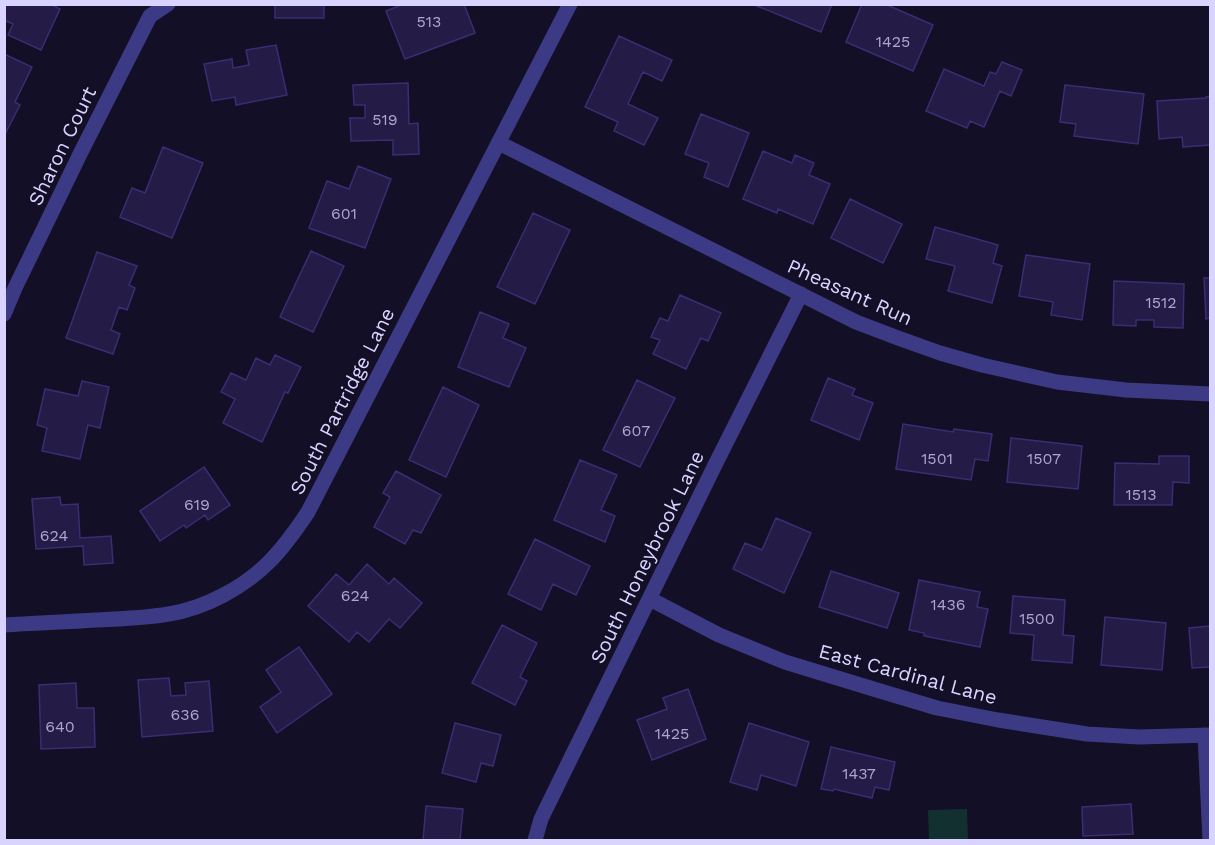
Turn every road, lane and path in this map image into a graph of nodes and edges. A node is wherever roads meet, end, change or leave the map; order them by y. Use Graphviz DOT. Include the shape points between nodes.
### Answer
graph roads {
  1 [pos="168,4"];
  2 [pos="570,4"];
  3 [pos="499,143"];
  4 [pos="801,294"];
  5 [pos="4,314"];
  6 [pos="1210,394"];
  7 [pos="650,599"];
  8 [pos="4,624"];
  9 [pos="1208,735"];
  10 [pos="535,840"];
  11 [pos="1210,840"];
  1 -- 5 [label="street, Sharon Court" via="150,16"];
  2 -- 3 [label="street, South Partridge Lane"];
  3 -- 4 [label="street, Pheasant Run"];
  3 -- 8 [label="street, South Partridge Lane" via="308,512 268,563 223,595 170,614"];
  4 -- 6 [label="street, Pheasant Run" via="856,322 982,365 1057,382"];
  4 -- 7 [label="street, South Honeybrook Lane"];
  7 -- 9 [label="street, East Cardinal Lane" via="719,635 785,662 937,708 1087,734"];
  7 -- 10 [label="street, South Honeybrook Lane" via="541,819"];
  9 -- 11 [label="street"];
}
